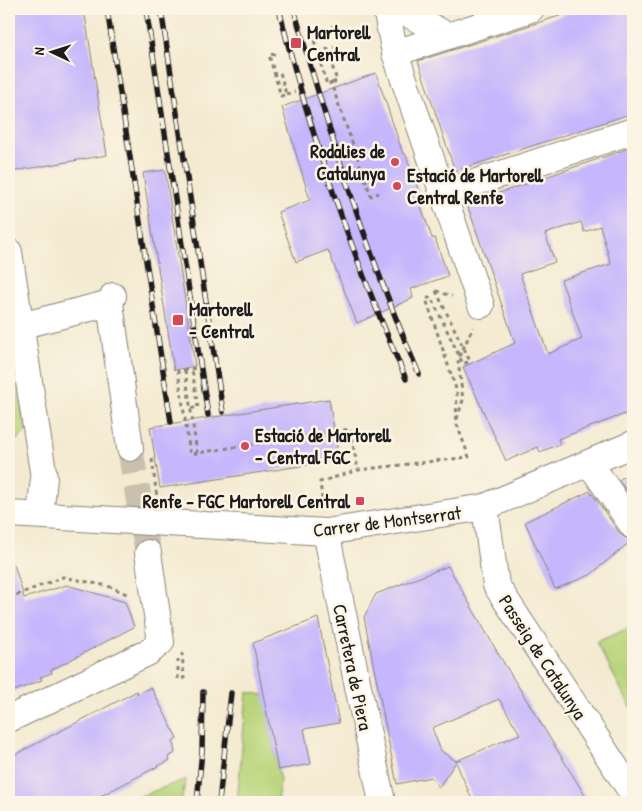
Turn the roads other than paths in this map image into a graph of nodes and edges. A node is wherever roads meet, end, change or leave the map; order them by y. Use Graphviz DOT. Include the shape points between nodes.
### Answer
graph roads {
  1 [pos="386,9"];
  2 [pos="404,9"];
  3 [pos="531,9"];
  4 [pos="448,36"];
  5 [pos="395,53"];
  6 [pos="633,131"];
  7 [pos="443,193"];
  8 [pos="9,252"];
  9 [pos="481,305"];
  10 [pos="20,326"];
  11 [pos="633,444"];
  12 [pos="130,448"];
  13 [pos="590,464"];
  14 [pos="485,508"];
  15 [pos="9,514"];
  16 [pos="40,515"];
  17 [pos="633,526"];
  18 [pos="326,532"];
  19 [pos="148,553"];
  20 [pos="9,719"];
  21 [pos="633,794"];
  22 [pos="382,802"];
  1 -- 5 [label="street"];
  2 -- 4 [label="street"];
  3 -- 4 [label="street"];
  4 -- 5 [label="street"];
  5 -- 7 [label="street"];
  6 -- 7 [label="street"];
  7 -- 9 [label="street"];
  8 -- 10 [label="street"];
  10 -- 12 [label="street" via="111,300"];
  10 -- 16 [label="street" via="44,478"];
  11 -- 13 [label="street, Carrer de Montserrat"];
  13 -- 14 [label="street, Carrer de Montserrat"];
  13 -- 17 [label="street"];
  14 -- 18 [label="street, Carrer de Montserrat"];
  14 -- 21 [label="street, Passeig de Catalunya" via="496,586"];
  15 -- 16 [label="street, Carrer de Montserrat"];
  16 -- 18 [label="street, Carrer de Montserrat"];
  18 -- 22 [label="street, Carretera de Piera"];
  19 -- 20 [label="street" via="161,642 149,652"];
}
